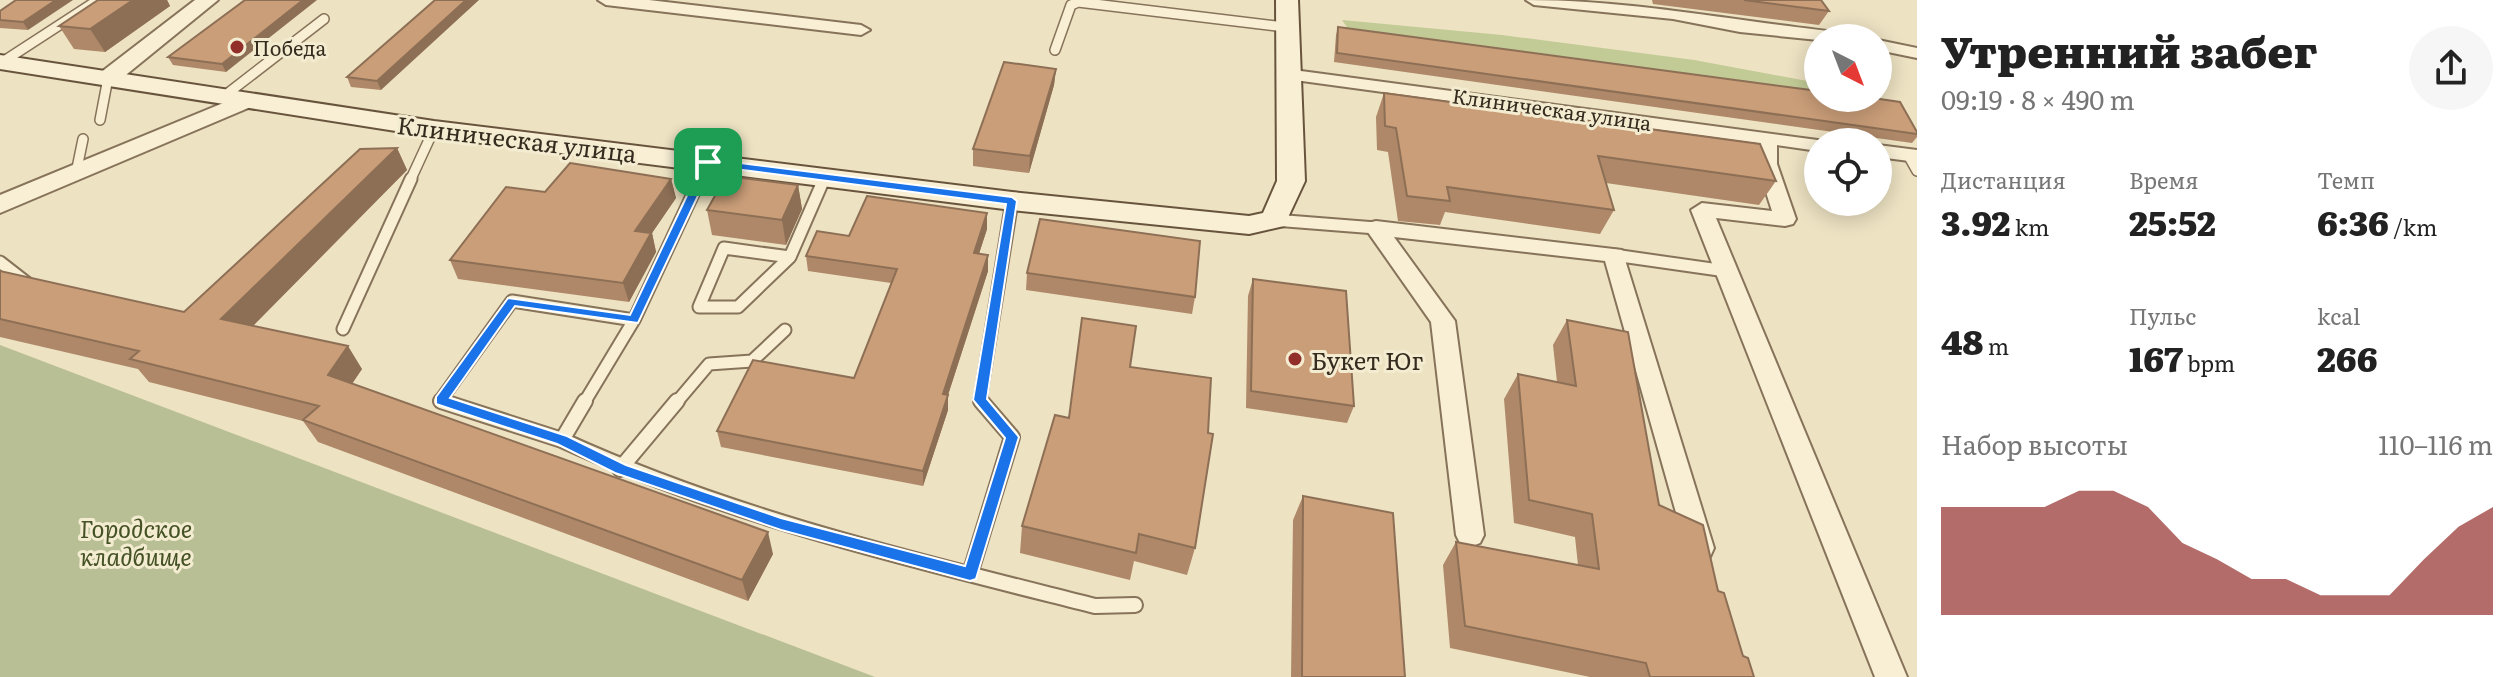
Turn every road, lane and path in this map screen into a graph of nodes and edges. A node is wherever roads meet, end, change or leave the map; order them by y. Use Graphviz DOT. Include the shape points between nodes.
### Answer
graph roads {
  1 [pos="98,0"];
  2 [pos="208,0"];
  3 [pos="606,0"];
  4 [pos="1287,0"];
  5 [pos="1534,0"];
  6 [pos="324,19"];
  7 [pos="1285,27"];
  8 [pos="861,30"];
  9 [pos="1804,34"];
  10 [pos="1892,48"];
  11 [pos="1055,50"];
  12 [pos="1917,53"];
  13 [pos="1,62"];
  14 [pos="1286,74"];
  15 [pos="108,78"];
  16 [pos="234,99"];
  17 [pos="100,120"];
  18 [pos="434,129"];
  19 [pos="83,139"];
  20 [pos="1767,139"];
  21 [pos="1804,143"];
  22 [pos="1892,155"];
  23 [pos="1914,161"];
  24 [pos="708,162"];
  25 [pos="76,173"];
  26 [pos="825,177"];
  27 [pos="1012,201"];
  28 [pos="0,205"];
  29 [pos="1274,220"];
  30 [pos="1376,228"];
  31 [pos="1614,255"];
  32 [pos="790,257"];
  33 [pos="0,262"];
  34 [pos="1726,271"];
  35 [pos="41,287"];
  36 [pos="634,320"];
  37 [pos="343,329"];
  38 [pos="785,330"];
  39 [pos="562,440"];
  40 [pos="620,469"];
  41 [pos="1470,535"];
  42 [pos="1707,571"];
  43 [pos="970,574"];
  44 [pos="1135,605"];
  45 [pos="1891,677"];
  1 -- 13 [label="lane"];
  2 -- 15 [label="street"];
  3 -- 8 [label="street"];
  4 -- 7 [label="main road"];
  5 -- 9 [label="street"];
  6 -- 16 [label="lane"];
  7 -- 11 [label="lane" via="1078,2 1071,5"];
  7 -- 14 [label="main road"];
  10 -- 12 [label="street"];
  13 -- 15 [label="main road, Клиническая улица"];
  14 -- 20 [label="street, Клиническая улица"];
  14 -- 29 [label="main road" via="1291,181"];
  15 -- 16 [label="main road, Клиническая улица"];
  15 -- 17 [label="lane"];
  16 -- 18 [label="main road, Клиническая улица"];
  16 -- 25 [label="street"];
  18 -- 24 [label="main road, Клиническая улица"];
  18 -- 37 [label="lane"];
  19 -- 25 [label="lane"];
  20 -- 21 [label="street, Клиническая улица"];
  20 -- 34 [label="street" via="1767,164 1785,219 1702,210"];
  22 -- 23 [label="street"];
  24 -- 26 [label="main road, Клиническая улица"];
  24 -- 36 [label="lane"];
  25 -- 28 [label="street"];
  26 -- 27 [label="main road, Клиническая улица"];
  26 -- 32 [label="lane"];
  27 -- 29 [label="main road, Клиническая улица" via="1249,225"];
  27 -- 43 [label="lane" via="980,400 1012,437"];
  29 -- 30 [label="lane"];
  30 -- 31 [label="street"];
  30 -- 41 [label="street" via="1443,321"];
  31 -- 34 [label="lane"];
  31 -- 42 [label="street"];
  32 -- 32 [label="lane" via="738,307 699,307 724,248"];
  33 -- 35 [label="lane"];
  34 -- 45 [label="street"];
  36 -- 39 [label="lane"];
  36 -- 39 [label="lane" via="512,301 440,401"];
  38 -- 40 [label="lane" via="752,361 709,364"];
  39 -- 40 [label="lane"];
  40 -- 43 [label="lane" via="781,524"];
  43 -- 44 [label="lane" via="1095,606"];
}
